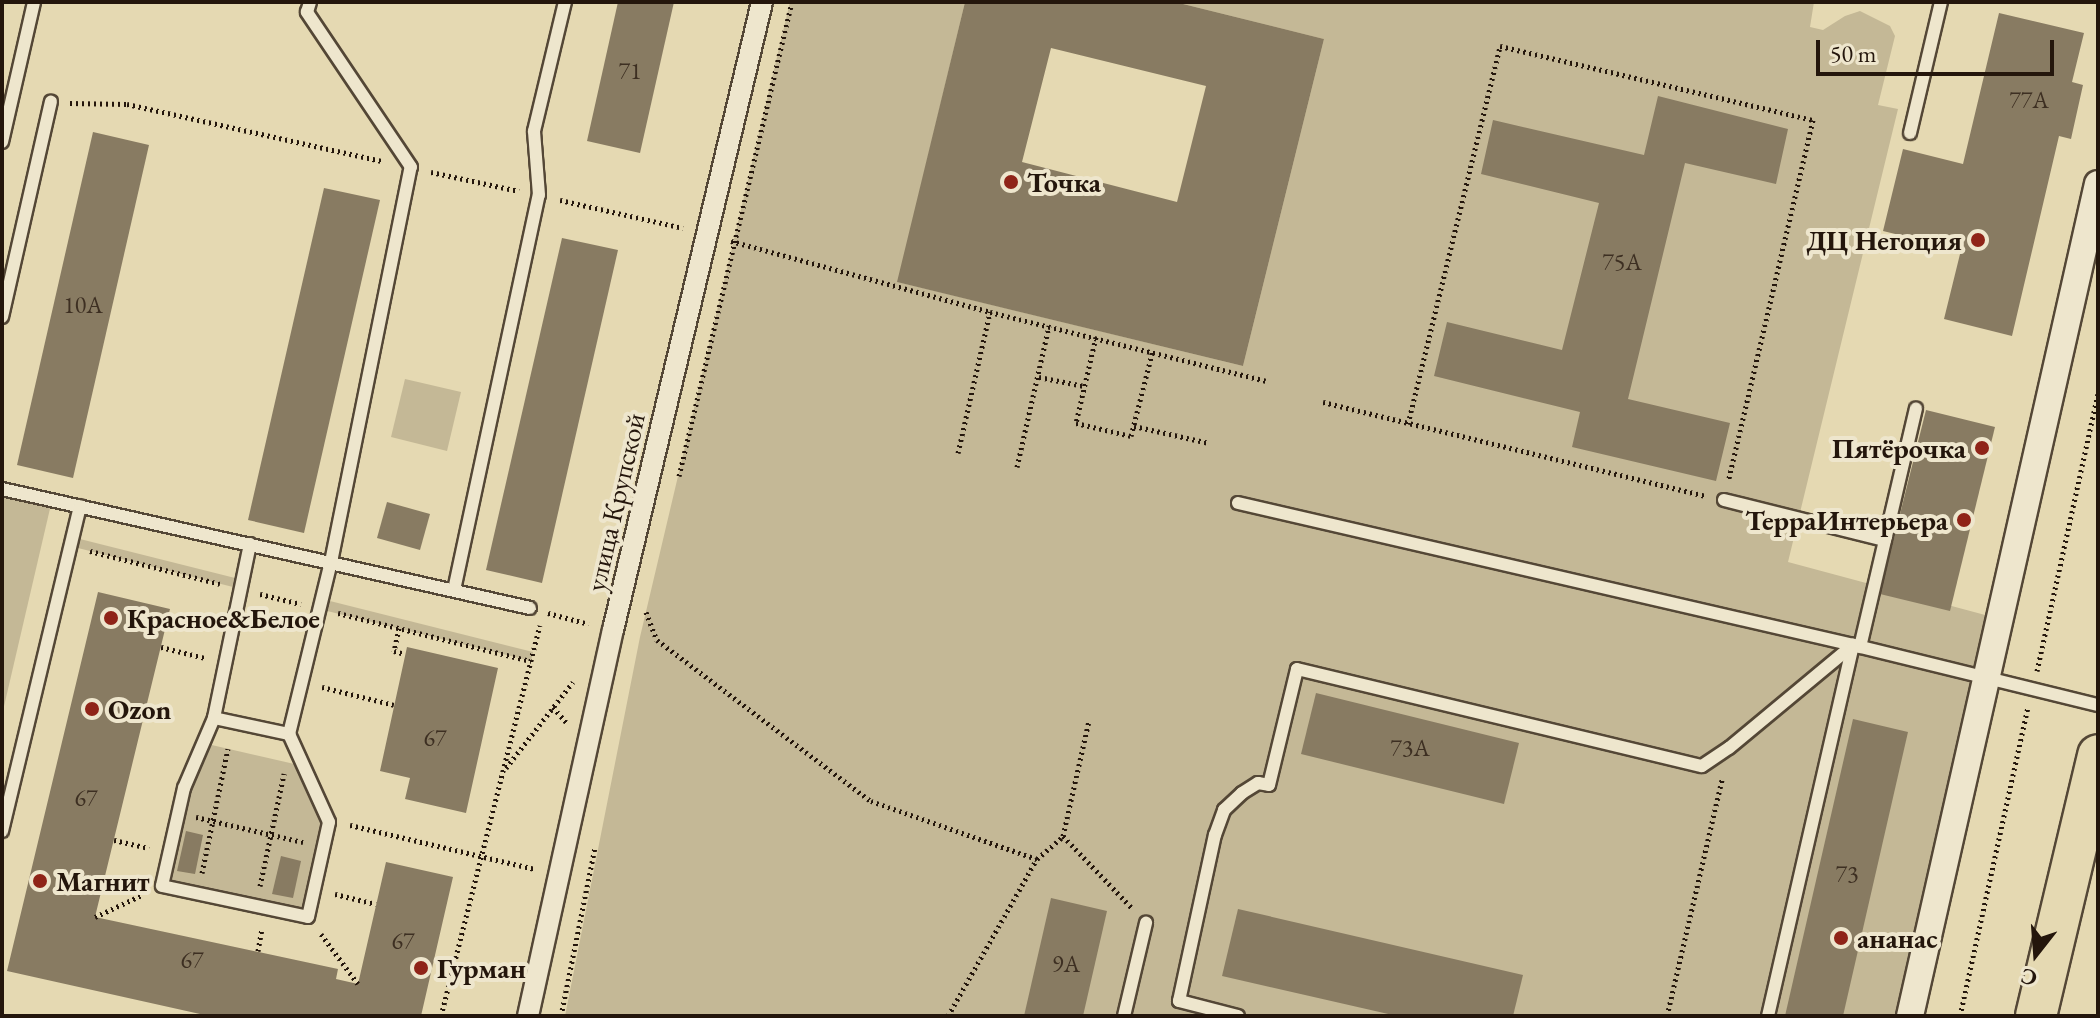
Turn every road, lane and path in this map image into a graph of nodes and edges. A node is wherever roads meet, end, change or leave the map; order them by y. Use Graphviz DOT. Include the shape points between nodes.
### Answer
graph roads {
  1 [pos="34,2"];
  2 [pos="310,2"];
  3 [pos="565,2"];
  4 [pos="762,2"];
  5 [pos="792,2"];
  6 [pos="1941,2"];
  7 [pos="51,102"];
  8 [pos="1910,133"];
  9 [pos="2,142"];
  10 [pos="411,167"];
  11 [pos="2098,184"];
  12 [pos="539,195"];
  13 [pos="708,234"];
  14 [pos="736,242"];
  15 [pos="990,312"];
  16 [pos="2,317"];
  17 [pos="1049,326"];
  18 [pos="1096,337"];
  19 [pos="1153,350"];
  20 [pos="1039,377"];
  21 [pos="1266,381"];
  22 [pos="1084,386"];
  23 [pos="1323,402"];
  24 [pos="1916,408"];
  25 [pos="1408,424"];
  26 [pos="1134,426"];
  27 [pos="1209,443"];
  28 [pos="958,453"];
  29 [pos="1017,467"];
  30 [pos="2,489"];
  31 [pos="676,489"];
  32 [pos="1724,500"];
  33 [pos="1238,503"];
  34 [pos="80,506"];
  35 [pos="1885,540"];
  36 [pos="250,544"];
  37 [pos="331,562"];
  38 [pos="219,583"];
  39 [pos="454,590"];
  40 [pos="650,597"];
  41 [pos="216,598"];
  42 [pos="537,610"];
  43 [pos="646,612"];
  44 [pos="342,614"];
  45 [pos="643,625"];
  46 [pos="399,628"];
  47 [pos="338,629"];
  48 [pos="207,643"];
  49 [pos="1856,646"];
  50 [pos="161,647"];
  51 [pos="405,654"];
  52 [pos="204,658"];
  53 [pos="225,664"];
  54 [pos="201,672"];
  55 [pos="327,673"];
  56 [pos="579,674"];
  57 [pos="1987,677"];
  58 [pos="302,682"];
  59 [pos="324,688"];
  60 [pos="320,701"];
  61 [pos="394,705"];
  62 [pos="2098,705"];
  63 [pos="214,718"];
  64 [pos="1089,721"];
  65 [pos="289,734"];
  66 [pos="1729,748"];
  67 [pos="228,749"];
  68 [pos="2098,755"];
  69 [pos="286,762"];
  70 [pos="503,772"];
  71 [pos="342,811"];
  72 [pos="178,813"];
  73 [pos="213,821"];
  74 [pos="329,822"];
  75 [pos="349,825"];
  76 [pos="2,831"];
  77 [pos="271,834"];
  78 [pos="152,835"];
  79 [pos="1063,836"];
  80 [pos="597,837"];
  81 [pos="346,839"];
  82 [pos="114,840"];
  83 [pos="324,847"];
  84 [pos="148,848"];
  85 [pos="169,853"];
  86 [pos="482,856"];
  87 [pos="1037,859"];
  88 [pos="146,860"];
  89 [pos="559,874"];
  90 [pos="337,880"];
  91 [pos="141,884"];
  92 [pos="162,886"];
  93 [pos="315,889"];
  94 [pos="197,894"];
  95 [pos="334,894"];
  96 [pos="138,896"];
  97 [pos="152,900"];
  98 [pos="376,904"];
  99 [pos="256,906"];
  100 [pos="331,908"];
  101 [pos="95,917"];
  102 [pos="308,917"];
  103 [pos="249,922"];
  104 [pos="327,923"];
  105 [pos="1146,923"];
  106 [pos="263,925"];
  107 [pos="308,934"];
  108 [pos="324,938"];
  109 [pos="358,984"];
  110 [pos="441,1016"];
  111 [pos="528,1016"];
  112 [pos="561,1016"];
  113 [pos="948,1016"];
  114 [pos="1124,1016"];
  115 [pos="1238,1016"];
  116 [pos="1667,1016"];
  117 [pos="1768,1016"];
  118 [pos="1910,1016"];
  119 [pos="2036,1016"];
  1 -- 9 [label="lane"];
  2 -- 10 [label="lane" via="307,12"];
  3 -- 12 [label="lane" via="534,131"];
  4 -- 13 [label="street, улица Крупской"];
  5 -- 14 [label="path"];
  6 -- 8 [label="lane"];
  7 -- 10 [label="path" via="127,104"];
  7 -- 16 [label="lane"];
  10 -- 12 [label="path"];
  10 -- 37 [label="lane"];
  11 -- 57 [label="street"];
  12 -- 13 [label="path"];
  12 -- 39 [label="lane"];
  13 -- 14 [label="path"];
  13 -- 89 [label="street, улица Крупской"];
  14 -- 15 [label="path"];
  14 -- 31 [label="path"];
  15 -- 17 [label="path"];
  15 -- 28 [label="path"];
  17 -- 18 [label="path"];
  17 -- 20 [label="path"];
  18 -- 19 [label="path"];
  18 -- 22 [label="path"];
  19 -- 21 [label="path"];
  19 -- 26 [label="path"];
  20 -- 22 [label="path"];
  20 -- 29 [label="path"];
  22 -- 26 [label="path" via="1076,423 1131,436"];
  23 -- 25 [label="path"];
  24 -- 35 [label="lane"];
  25 -- 32 [label="path"];
  25 -- 32 [label="path" via="1500,46 1798,116 1813,120"];
  26 -- 27 [label="path"];
  30 -- 34 [label="lane"];
  32 -- 35 [label="lane"];
  33 -- 49 [label="lane"];
  34 -- 36 [label="lane"];
  34 -- 76 [label="lane"];
  35 -- 49 [label="lane"];
  36 -- 37 [label="lane"];
  36 -- 53 [label="lane"];
  37 -- 39 [label="lane"];
  37 -- 58 [label="lane"];
  38 -- 41 [label="path"];
  39 -- 42 [label="lane"];
  40 -- 43 [label="path"];
  42 -- 70 [label="path"];
  43 -- 45 [label="path"];
  43 -- 87 [label="path" via="657,640 871,801"];
  44 -- 47 [label="path"];
  46 -- 51 [label="path" via="394,651"];
  48 -- 52 [label="path"];
  49 -- 57 [label="lane"];
  49 -- 66 [label="lane"];
  49 -- 117 [label="lane"];
  50 -- 52 [label="path"];
  52 -- 53 [label="path"];
  52 -- 54 [label="path"];
  53 -- 63 [label="lane"];
  55 -- 59 [label="path"];
  56 -- 70 [label="path"];
  57 -- 62 [label="lane"];
  57 -- 118 [label="street"];
  58 -- 59 [label="path"];
  58 -- 65 [label="lane"];
  59 -- 60 [label="path"];
  59 -- 61 [label="path"];
  63 -- 65 [label="lane"];
  63 -- 72 [label="lane"];
  64 -- 79 [label="path"];
  65 -- 74 [label="lane"];
  66 -- 115 [label="lane" via="1702,766 1297,669 1269,785 1258,783 1242,793 1224,810 1215,835 1179,1001"];
  66 -- 116 [label="path"];
  67 -- 73 [label="path"];
  68 -- 119 [label="main road"];
  69 -- 77 [label="path"];
  70 -- 86 [label="path"];
  71 -- 75 [label="path"];
  72 -- 73 [label="path"];
  72 -- 85 [label="lane"];
  73 -- 77 [label="path"];
  73 -- 94 [label="path"];
  74 -- 75 [label="path"];
  74 -- 83 [label="lane"];
  75 -- 81 [label="path"];
  75 -- 86 [label="path"];
  77 -- 83 [label="path"];
  77 -- 99 [label="path"];
  78 -- 84 [label="path"];
  79 -- 87 [label="path"];
  79 -- 105 [label="path"];
  80 -- 112 [label="path"];
  82 -- 84 [label="path"];
  83 -- 93 [label="lane"];
  84 -- 85 [label="path"];
  84 -- 88 [label="path"];
  85 -- 92 [label="lane"];
  86 -- 89 [label="path"];
  86 -- 110 [label="path"];
  87 -- 113 [label="path"];
  89 -- 111 [label="street, улица Крупской"];
  90 -- 95 [label="path"];
  91 -- 96 [label="path"];
  92 -- 94 [label="lane"];
  92 -- 96 [label="path"];
  93 -- 95 [label="path"];
  93 -- 102 [label="lane"];
  94 -- 99 [label="lane"];
  95 -- 98 [label="path"];
  95 -- 100 [label="path"];
  96 -- 97 [label="path"];
  96 -- 101 [label="path"];
  99 -- 102 [label="lane"];
  102 -- 108 [label="path"];
  103 -- 106 [label="path"];
  104 -- 108 [label="path"];
  105 -- 114 [label="lane"];
  107 -- 108 [label="path"];
  108 -- 109 [label="path"];
}
